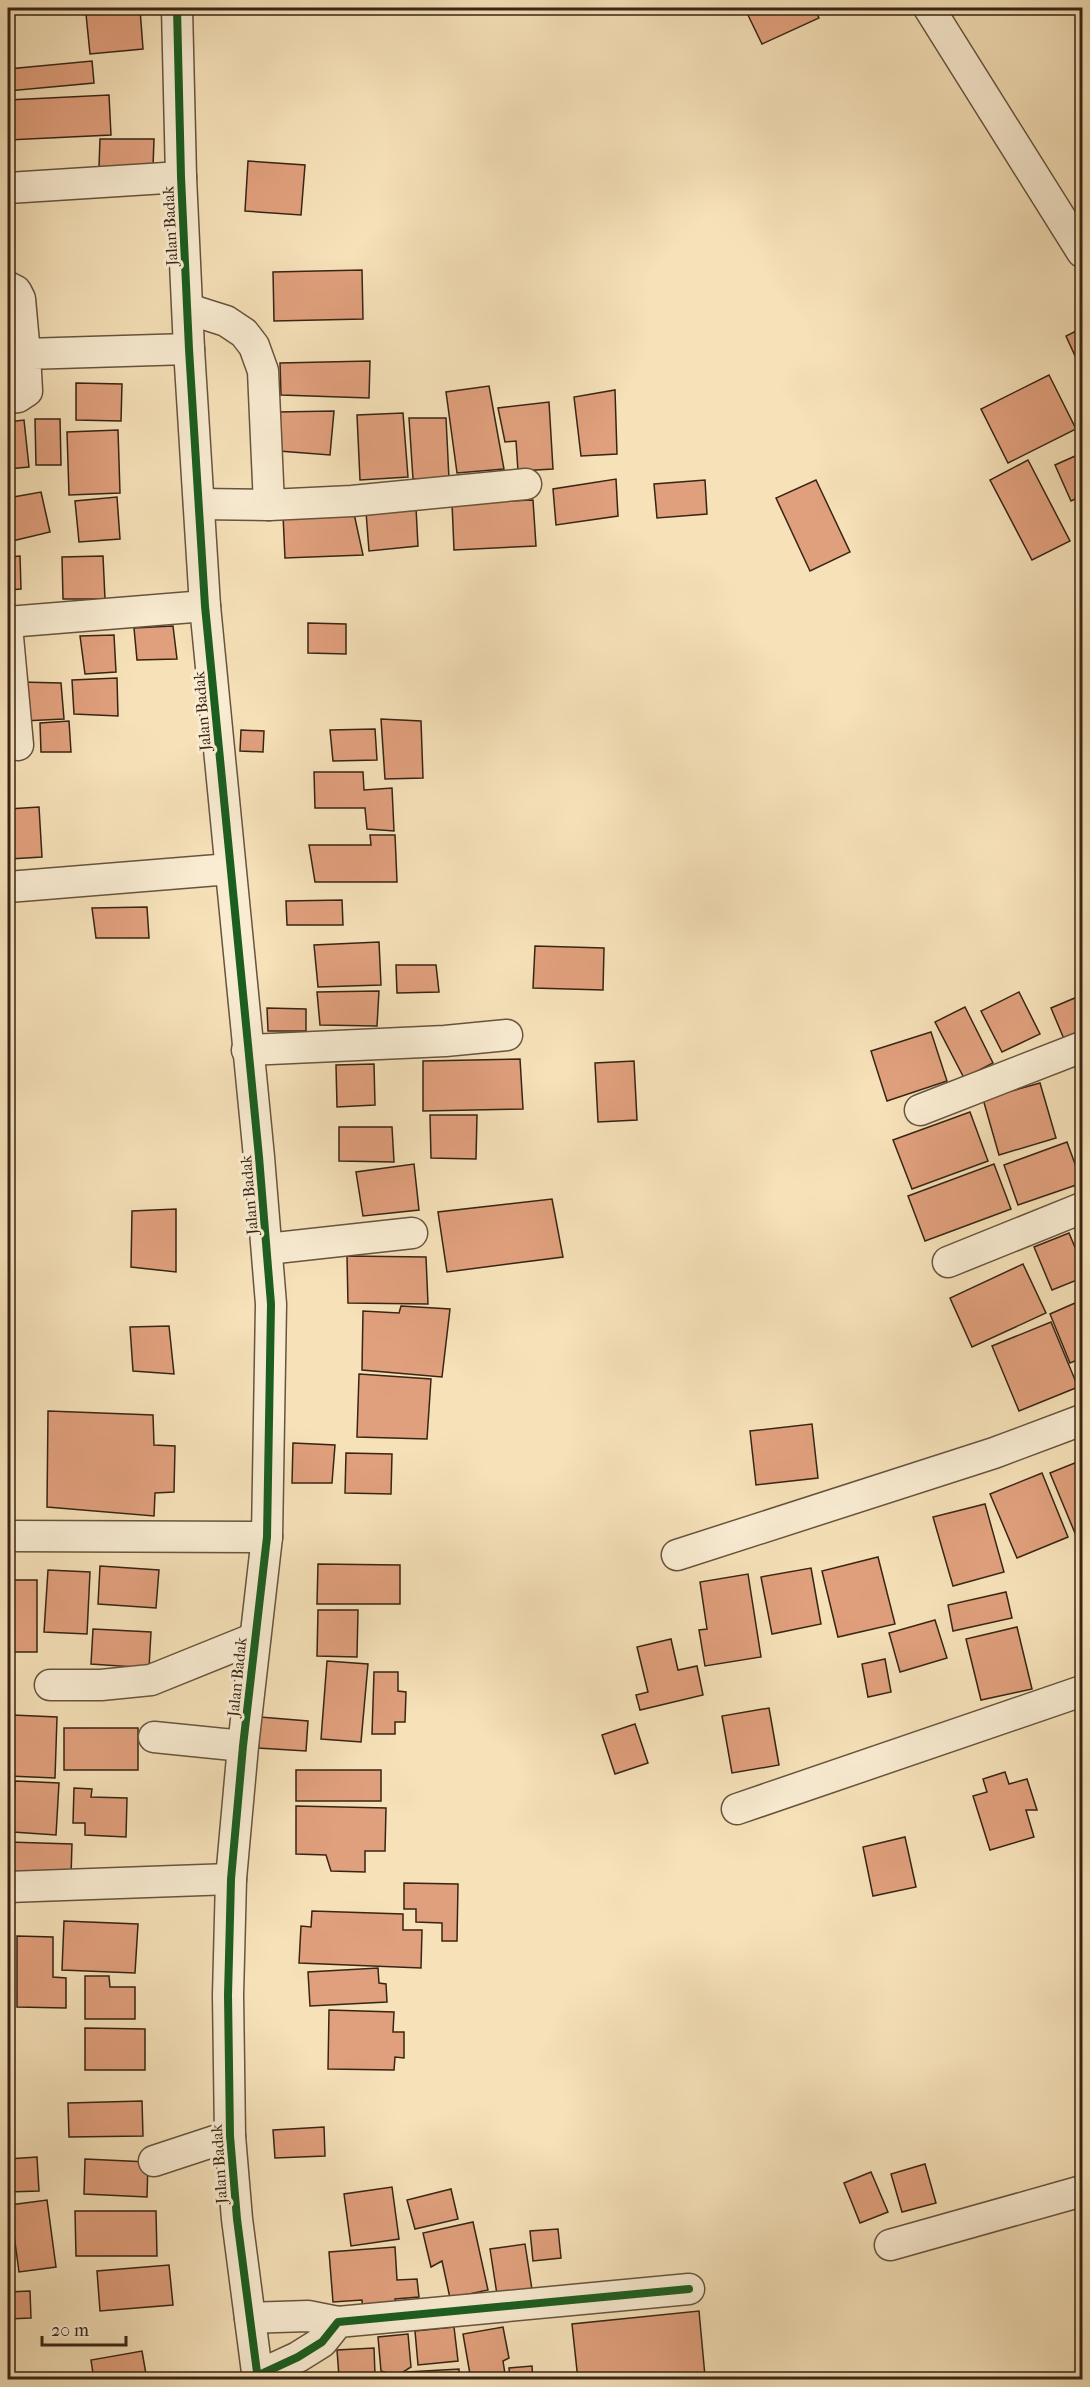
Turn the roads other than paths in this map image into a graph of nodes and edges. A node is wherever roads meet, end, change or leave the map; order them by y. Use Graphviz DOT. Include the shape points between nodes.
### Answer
graph roads {
  1 [pos="177,8"];
  2 [pos="929,8"];
  3 [pos="181,177"];
  4 [pos="8,188"];
  5 [pos="1083,252"];
  6 [pos="8,287"];
  7 [pos="188,309"];
  8 [pos="189,349"];
  9 [pos="25,354"];
  10 [pos="8,398"];
  11 [pos="526,484"];
  12 [pos="199,504"];
  13 [pos="269,505"];
  14 [pos="205,606"];
  15 [pos="8,622"];
  16 [pos="8,637"];
  17 [pos="18,746"];
  18 [pos="230,869"];
  19 [pos="8,887"];
  20 [pos="507,1035"];
  21 [pos="1083,1047"];
  22 [pos="248,1050"];
  23 [pos="920,1110"];
  24 [pos="1083,1208"];
  25 [pos="412,1233"];
  26 [pos="267,1249"];
  27 [pos="948,1262"];
  28 [pos="1083,1420"];
  29 [pos="8,1536"];
  30 [pos="267,1538"];
  31 [pos="677,1555"];
  32 [pos="255,1638"];
  33 [pos="50,1685"];
  34 [pos="1083,1691"];
  35 [pos="154,1737"];
  36 [pos="243,1746"];
  37 [pos="737,1809"];
  38 [pos="231,1879"];
  39 [pos="8,1887"];
  40 [pos="230,2136"];
  41 [pos="154,2161"];
  42 [pos="1083,2191"];
  43 [pos="890,2245"];
  44 [pos="689,2289"];
  45 [pos="250,2318"];
  46 [pos="338,2322"];
  47 [pos="257,2378"];
  1 -- 3 [label="street, Jalan Badak"];
  2 -- 5 [label="street"];
  3 -- 4 [label="street"];
  3 -- 7 [label="street, Jalan Badak"];
  6 -- 9 [label="street" via="20,299"];
  7 -- 8 [label="street, Jalan Badak"];
  7 -- 13 [label="street" via="226,321 244,333 254,346 263,371"];
  8 -- 9 [label="street"];
  8 -- 12 [label="street, Jalan Badak"];
  9 -- 10 [label="street" via="27,391"];
  11 -- 13 [label="street"];
  12 -- 13 [label="street"];
  12 -- 14 [label="street, Jalan Badak"];
  14 -- 15 [label="street"];
  14 -- 18 [label="street, Jalan Badak"];
  16 -- 17 [label="street"];
  18 -- 19 [label="street"];
  18 -- 22 [label="street, Jalan Badak"];
  20 -- 22 [label="street"];
  21 -- 23 [label="street"];
  22 -- 26 [label="street, Jalan Badak"];
  24 -- 27 [label="street"];
  25 -- 26 [label="street"];
  26 -- 30 [label="street, Jalan Badak" via="271,1305"];
  28 -- 31 [label="street" via="994,1453"];
  29 -- 30 [label="street"];
  30 -- 32 [label="street, Jalan Badak"];
  32 -- 33 [label="street" via="151,1680"];
  32 -- 36 [label="street, Jalan Badak"];
  34 -- 37 [label="street"];
  35 -- 36 [label="street"];
  36 -- 38 [label="street, Jalan Badak"];
  38 -- 39 [label="street"];
  38 -- 40 [label="street, Jalan Badak"];
  40 -- 41 [label="street"];
  40 -- 45 [label="street, Jalan Badak"];
  42 -- 43 [label="street"];
  44 -- 46 [label="street"];
  45 -- 46 [label="street" via="308,2316"];
  45 -- 47 [label="street, Jalan Badak"];
  46 -- 47 [label="street" via="322,2342"];
}
